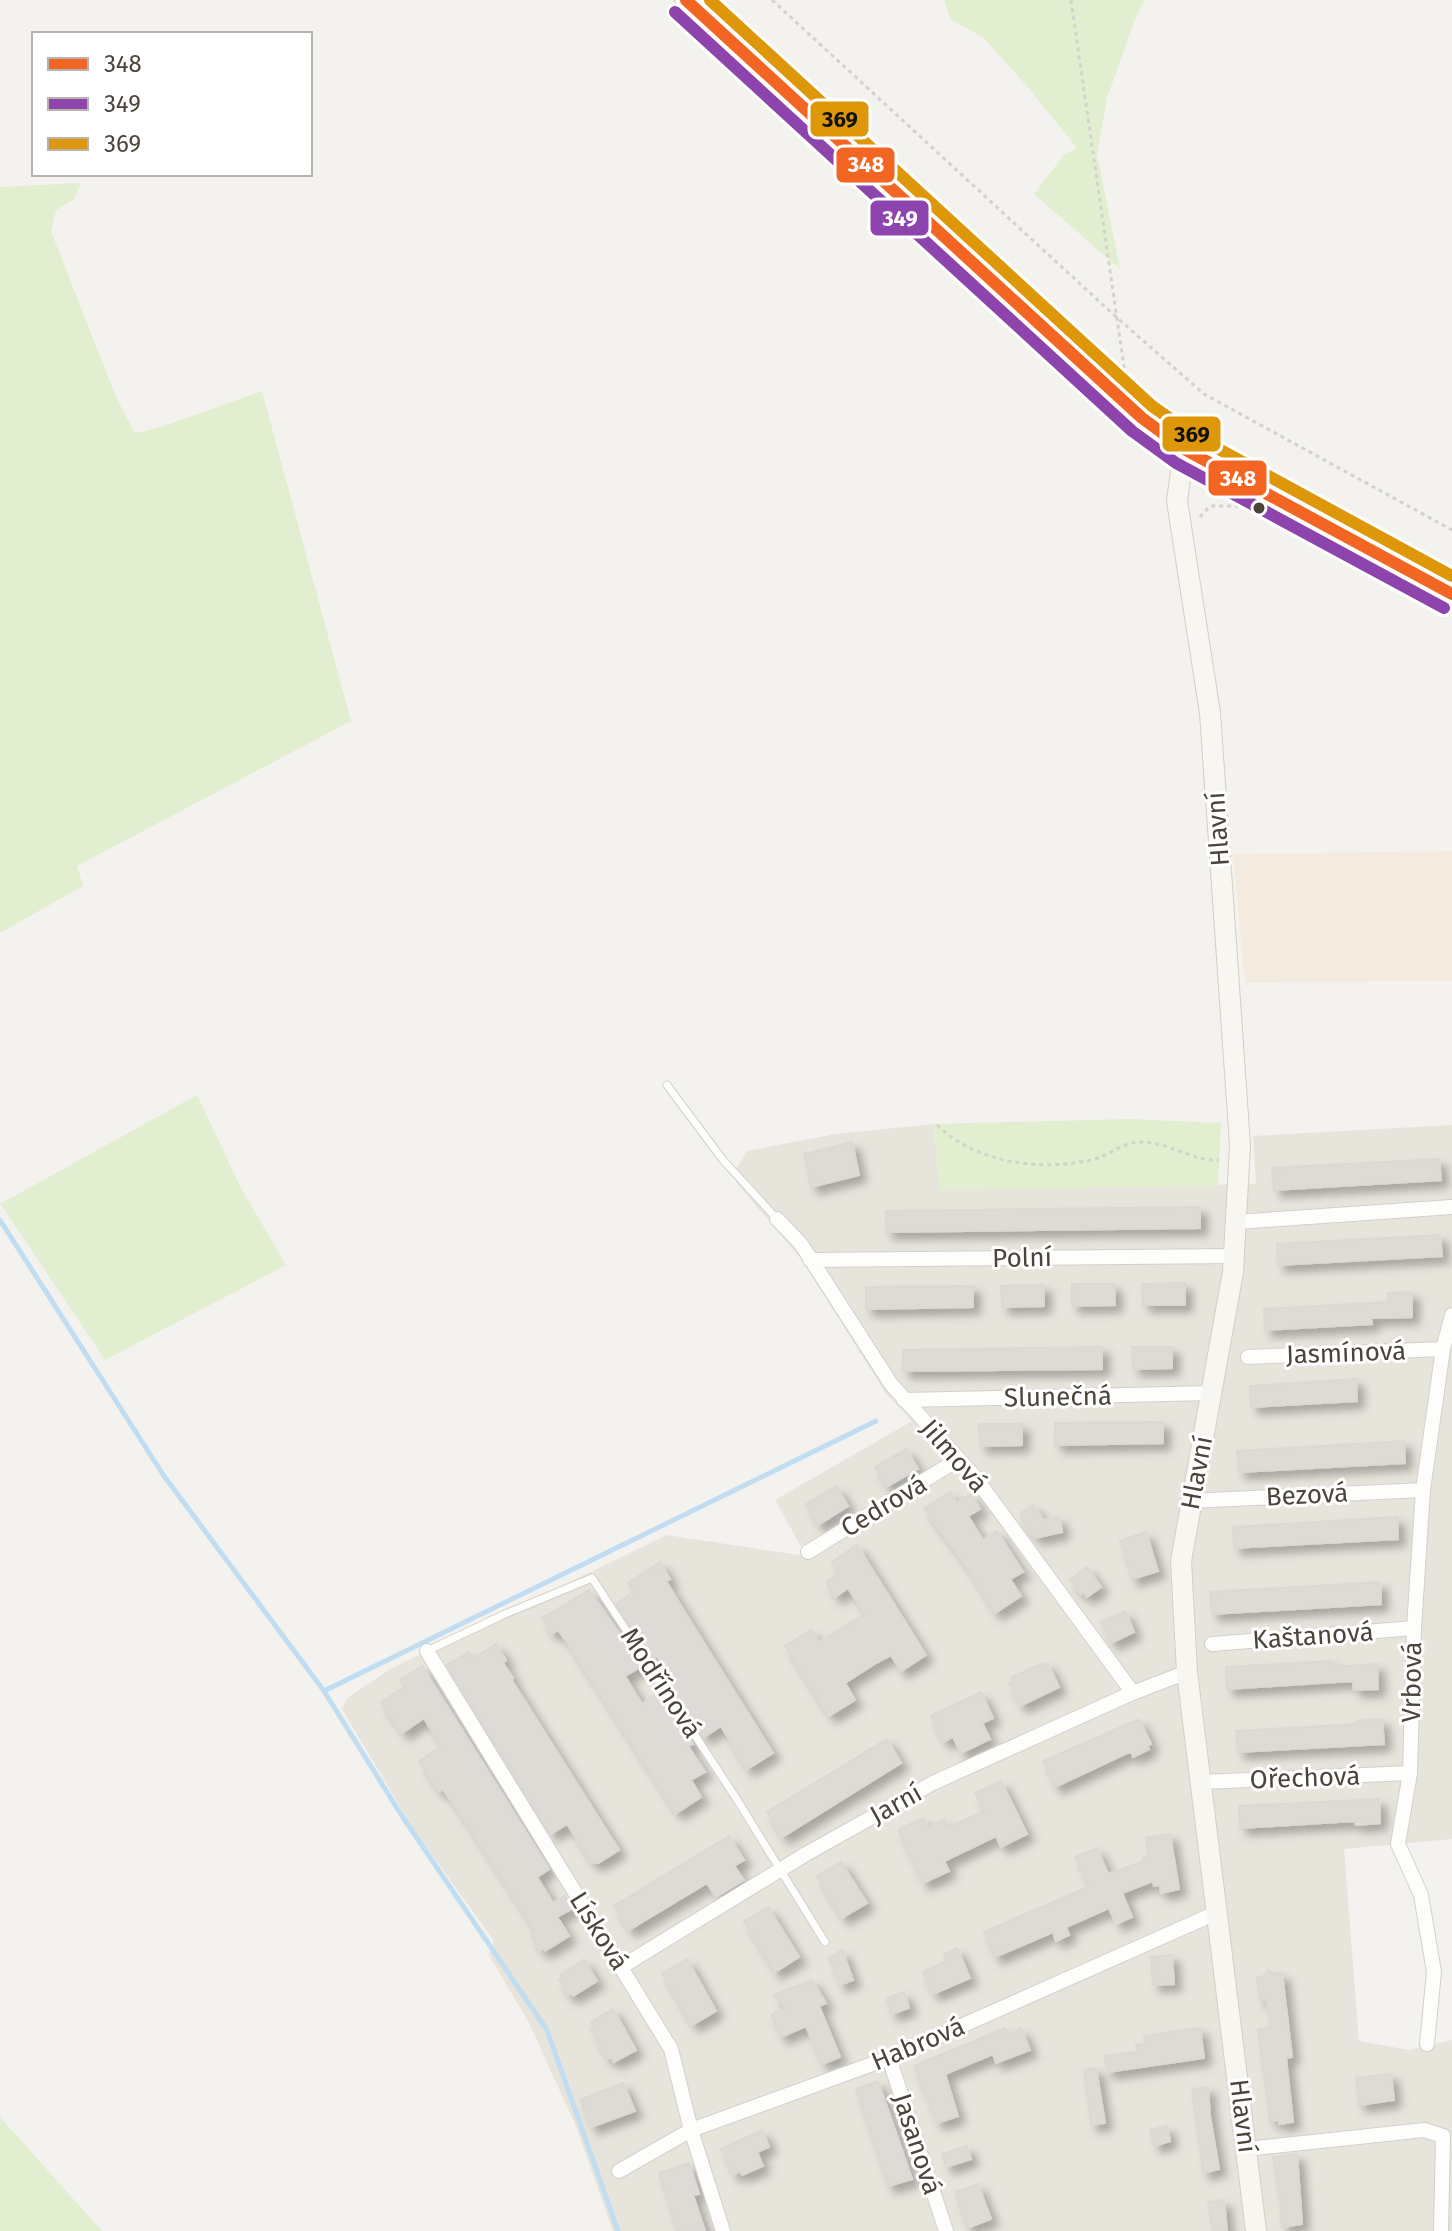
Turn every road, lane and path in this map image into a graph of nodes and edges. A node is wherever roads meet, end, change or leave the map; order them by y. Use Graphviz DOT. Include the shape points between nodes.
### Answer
graph roads {
  1 [pos="686,0"];
  2 [pos="772,0"];
  3 [pos="1071,0"];
  4 [pos="1115,316"];
  5 [pos="1126,382"];
  6 [pos="1184,449"];
  7 [pos="1452,530"];
  8 [pos="1452,594"];
  9 [pos="667,1085"];
  10 [pos="937,1125"];
  11 [pos="1239,1159"];
  12 [pos="1452,1207"];
  13 [pos="777,1219"];
  14 [pos="1236,1222"];
  15 [pos="1234,1256"];
  16 [pos="810,1260"];
  17 [pos="1452,1315"];
  18 [pos="1443,1349"];
  19 [pos="1248,1357"];
  20 [pos="1212,1393"];
  21 [pos="904,1400"];
  22 [pos="959,1459"];
  23 [pos="1423,1490"];
  24 [pos="1190,1501"];
  25 [pos="808,1552"];
  26 [pos="1414,1628"];
  27 [pos="1212,1644"];
  28 [pos="427,1651"];
  29 [pos="1187,1672"];
  30 [pos="1133,1693"];
  31 [pos="1410,1773"];
  32 [pos="1201,1782"];
  33 [pos="780,1870"];
  34 [pos="1216,1913"];
  35 [pos="825,1942"];
  36 [pos="621,1967"];
  37 [pos="1427,2044"];
  38 [pos="889,2058"];
  39 [pos="691,2130"];
  40 [pos="1247,2149"];
  41 [pos="619,2171"];
  42 [pos="723,2231"];
  43 [pos="946,2231"];
  44 [pos="1256,2231"];
  45 [pos="1441,2231"];
  1 -- 6 [label="main road" via="1129,407"];
  2 -- 4 [label="path"];
  3 -- 4 [label="path"];
  4 -- 5 [label="path"];
  4 -- 7 [label="path" via="1204,394"];
  6 -- 8 [label="main road"];
  6 -- 11 [label="street, Hlavní" via="1177,501 1210,713"];
  9 -- 13 [label="lane" via="723,1160"];
  10 -- 11 [label="path" via="983,1154 1039,1165 1098,1158 1139,1142 1203,1160"];
  11 -- 14 [label="street, Hlavní"];
  12 -- 14 [label="street"];
  13 -- 16 [label="street, Jilmová"];
  14 -- 15 [label="street, Hlavní"];
  15 -- 16 [label="street, Polní"];
  15 -- 20 [label="street, Hlavní"];
  16 -- 21 [label="street, Jilmová"];
  17 -- 18 [label="street, Vrbová"];
  18 -- 19 [label="street, Jasmínová"];
  18 -- 23 [label="street, Vrbová"];
  20 -- 21 [label="street, Slunečná"];
  20 -- 24 [label="street, Hlavní"];
  21 -- 22 [label="street, Jilmová"];
  22 -- 25 [label="street, Cedrová"];
  22 -- 30 [label="street, Jilmová"];
  23 -- 24 [label="street, Bezová"];
  23 -- 26 [label="street, Vrbová"];
  24 -- 29 [label="street, Hlavní" via="1181,1561"];
  26 -- 27 [label="street, Kaštanová"];
  26 -- 31 [label="street, Vrbová"];
  28 -- 33 [label="lane, Modřínová" via="592,1578"];
  28 -- 36 [label="street, Lísková"];
  29 -- 30 [label="street, Jarní"];
  29 -- 32 [label="street, Hlavní"];
  30 -- 33 [label="street, Jarní" via="933,1783"];
  31 -- 32 [label="street, Ořechová"];
  31 -- 37 [label="street, Vrbová" via="1398,1844 1421,1895 1434,1972"];
  32 -- 34 [label="street, Hlavní"];
  33 -- 35 [label="lane, Modřínová"];
  33 -- 36 [label="street, Jarní"];
  34 -- 38 [label="street, Habrová"];
  34 -- 40 [label="street, Hlavní"];
  36 -- 39 [label="street, Lísková" via="671,2049"];
  38 -- 39 [label="street, Habrová"];
  38 -- 43 [label="street, Jasanová"];
  39 -- 41 [label="street, Habrová"];
  39 -- 42 [label="street, Lísková"];
  40 -- 44 [label="street, Hlavní"];
  40 -- 45 [label="street" via="1424,2130 1443,2136"];
}
